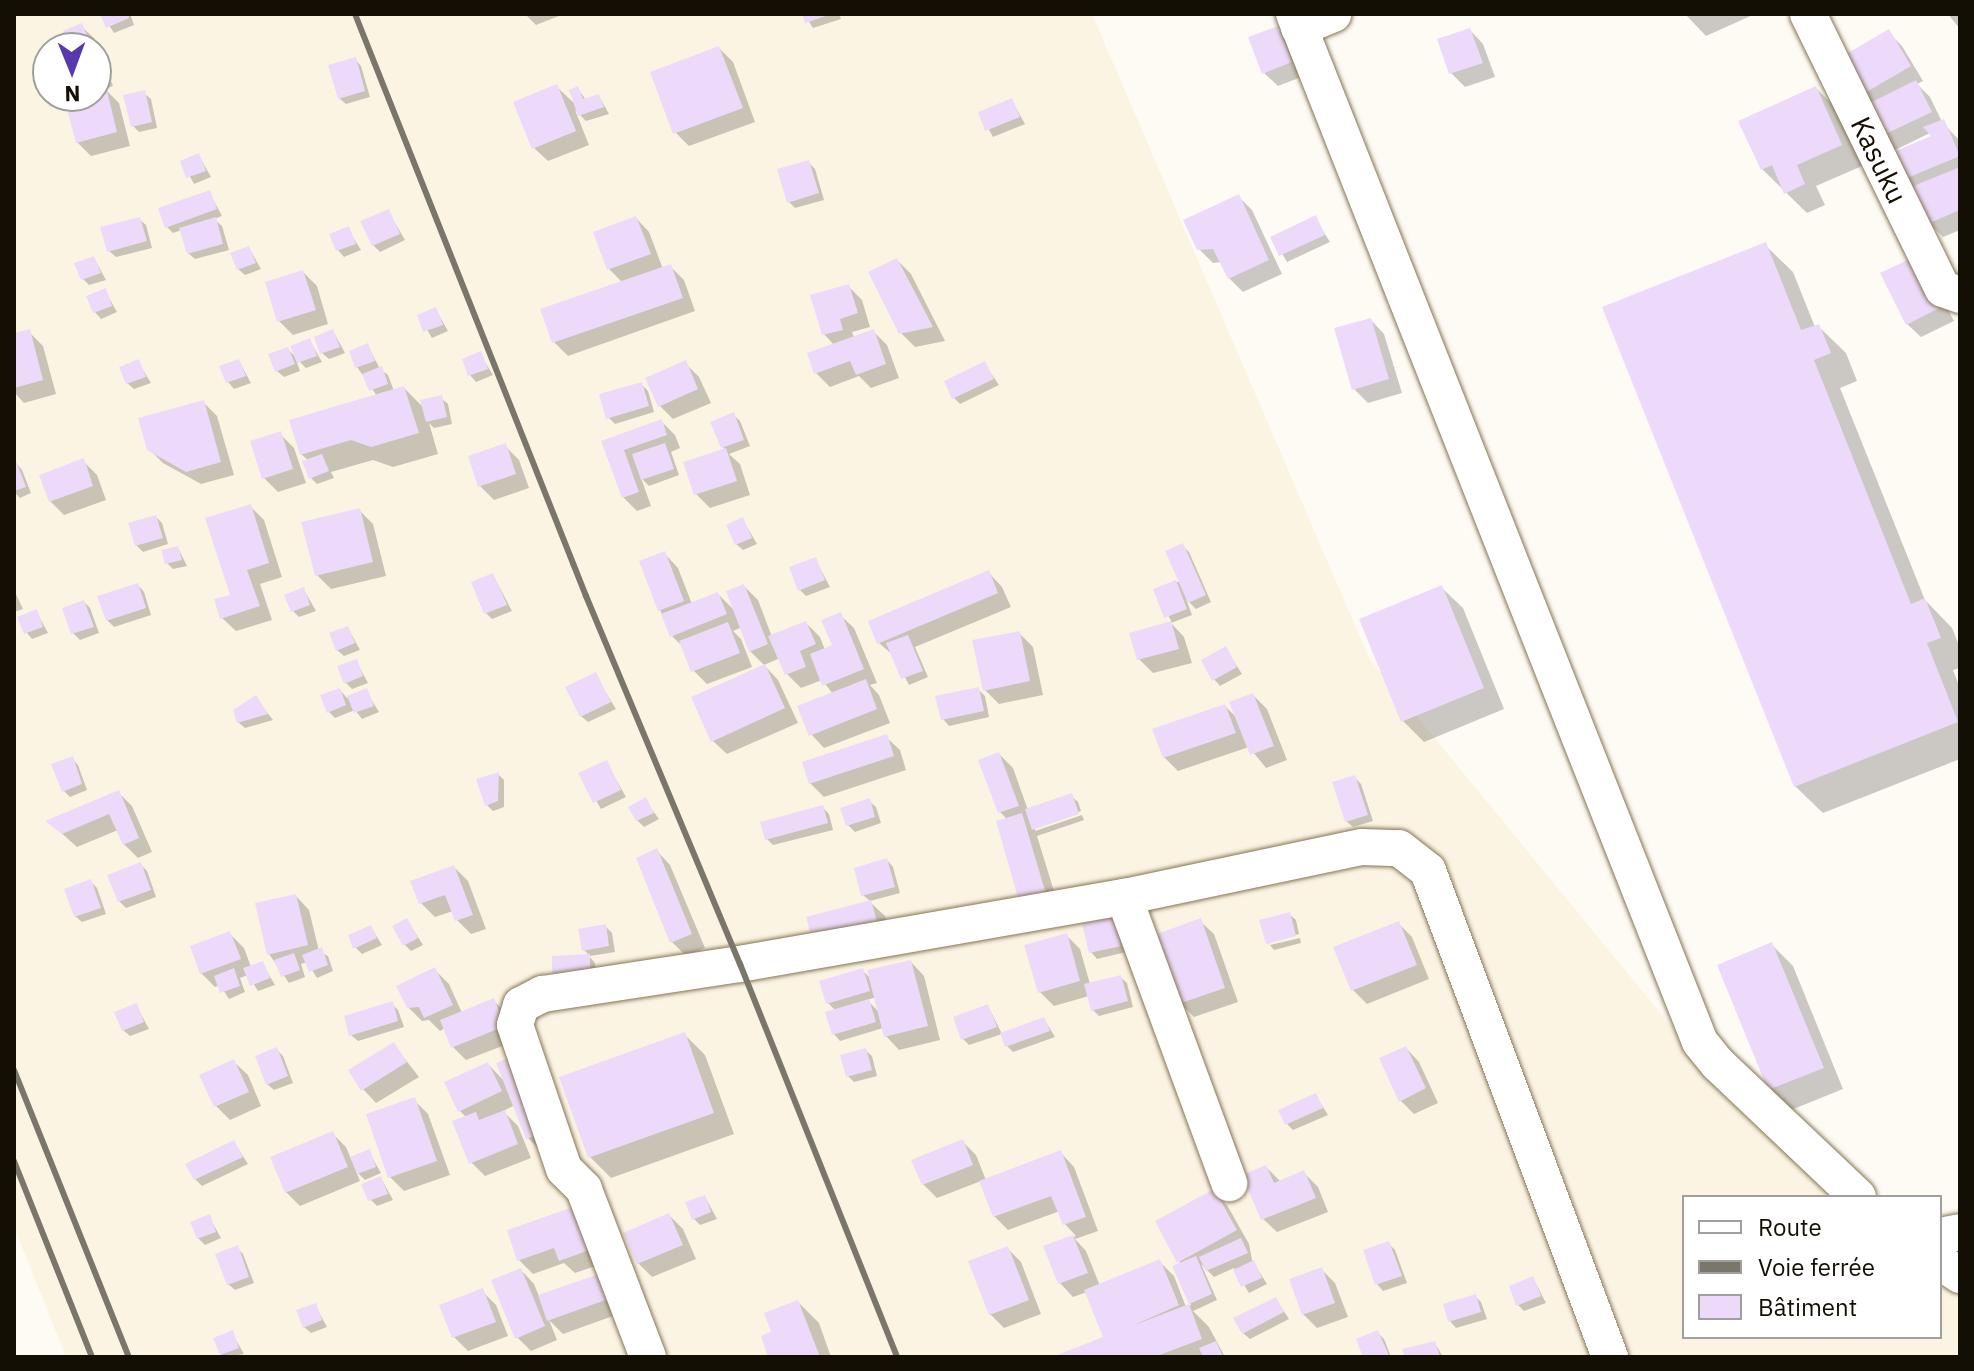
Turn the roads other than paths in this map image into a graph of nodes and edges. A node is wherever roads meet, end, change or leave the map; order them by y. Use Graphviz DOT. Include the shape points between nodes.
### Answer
graph roads {
  1 [pos="1333,14"];
  2 [pos="1808,14"];
  3 [pos="1296,21"];
  4 [pos="1960,295"];
  5 [pos="1124,897"];
  6 [pos="1229,1183"];
  7 [pos="1856,1195"];
  8 [pos="1942,1263"];
  9 [pos="1960,1275"];
  10 [pos="648,1357"];
  11 [pos="1610,1357"];
  1 -- 3 [label="street"];
  2 -- 4 [label="street, Kasuku" via="1943,289"];
  3 -- 7 [label="street" via="1700,1042"];
  5 -- 6 [label="street"];
  5 -- 10 [label="street" via="543,994 521,1005 515,1025 564,1169 584,1189"];
  5 -- 11 [label="street" via="1362,847 1399,848 1428,871"];
  8 -- 9 [label="street"];
}
